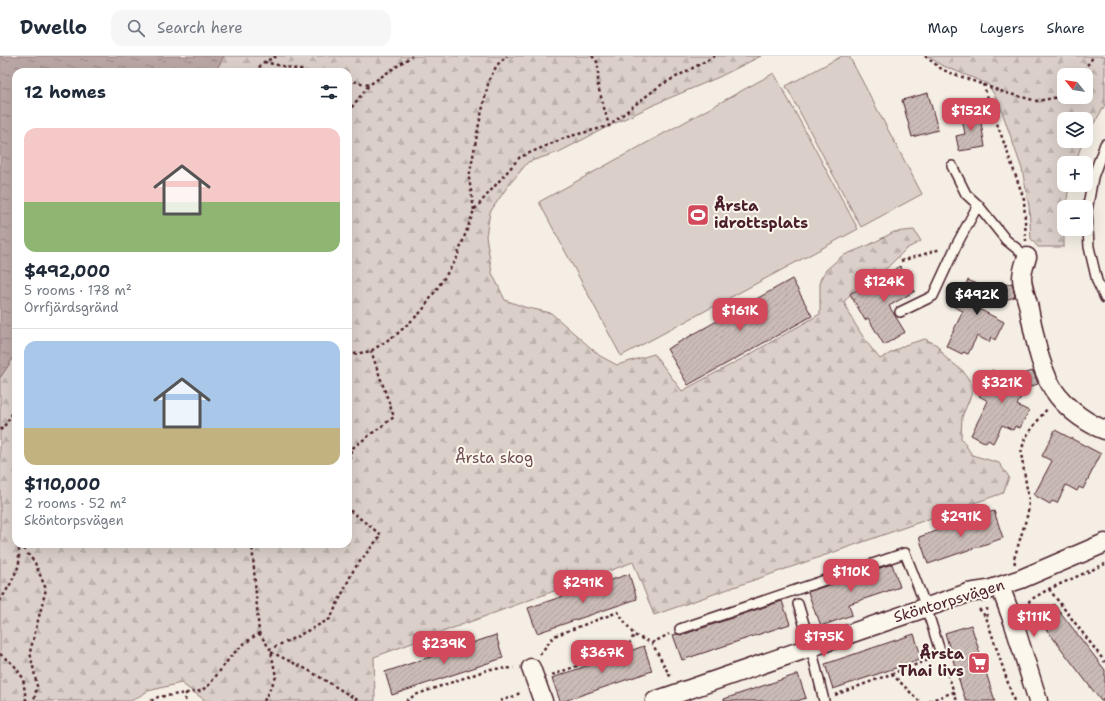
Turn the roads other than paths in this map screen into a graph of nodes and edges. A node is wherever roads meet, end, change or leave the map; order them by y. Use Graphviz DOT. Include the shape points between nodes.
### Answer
graph roads {
  1 [pos="1105,144"];
  2 [pos="952,166"];
  3 [pos="978,205"];
  4 [pos="1027,257"];
  5 [pos="1105,298"];
  6 [pos="900,312"];
  7 [pos="1105,430"];
  8 [pos="1105,543"];
  9 [pos="994,588"];
  10 [pos="798,604"];
  11 [pos="926,607"];
  12 [pos="680,629"];
  13 [pos="811,647"];
  14 [pos="940,651"];
  15 [pos="530,668"];
  16 [pos="680,697"];
  17 [pos="822,700"];
  18 [pos="543,701"];
  19 [pos="655,701"];
  20 [pos="1026,701"];
  21 [pos="1038,701"];
  1 -- 5 [label="lane" via="1093,177 1087,212 1089,247 1097,280"];
  2 -- 3 [label="lane" via="966,194"];
  3 -- 4 [label="lane" via="1006,240"];
  3 -- 6 [label="lane" via="956,244 933,296"];
  4 -- 7 [label="street" via="1022,277 1040,358 1050,384 1071,409 1083,419"];
  8 -- 9 [label="street, Sköntorpsvägen" via="1022,579"];
  9 -- 11 [label="street, Sköntorpsvägen" via="968,593"];
  9 -- 20 [label="street" via="1002,628"];
  9 -- 21 [label="street" via="1014,624"];
  10 -- 13 [label="lane"];
  11 -- 12 [label="lane" via="905,553"];
  11 -- 13 [label="street, Sköntorpsvägen"];
  11 -- 14 [label="lane"];
  13 -- 16 [label="street, Sköntorpsvägen"];
  13 -- 17 [label="lane"];
  15 -- 18 [label="street"];
  16 -- 19 [label="street, Sköntorpsvägen"];
}
